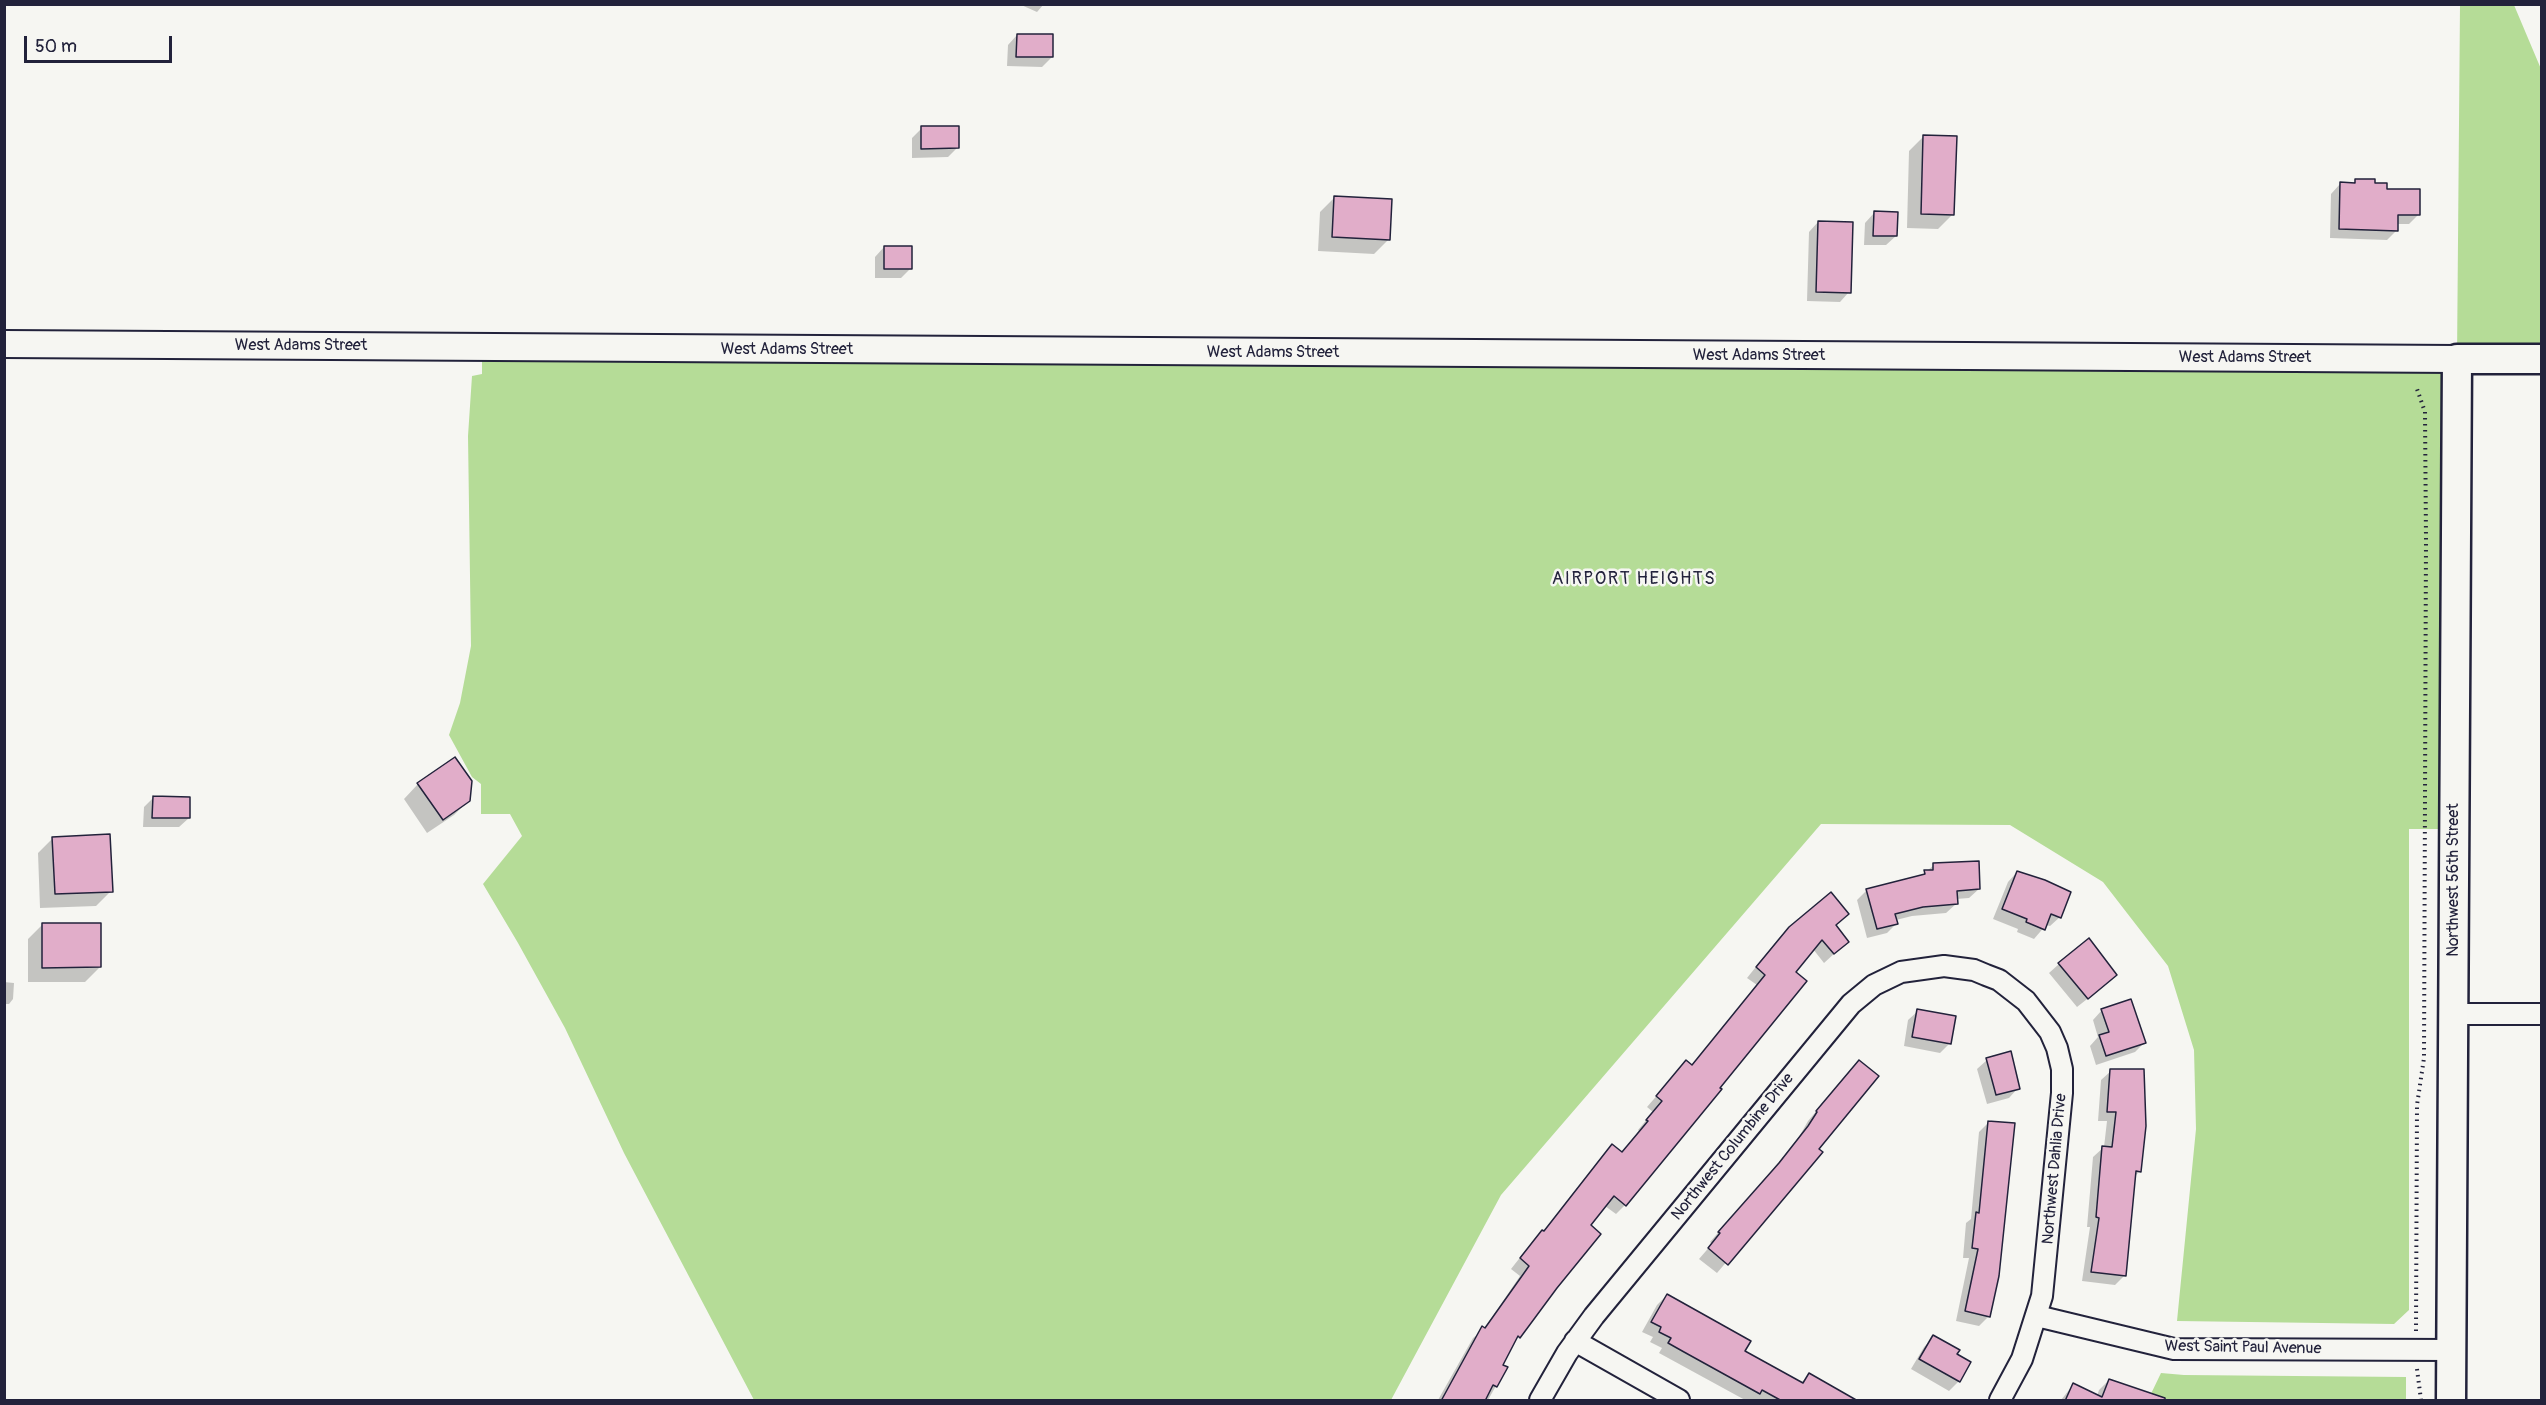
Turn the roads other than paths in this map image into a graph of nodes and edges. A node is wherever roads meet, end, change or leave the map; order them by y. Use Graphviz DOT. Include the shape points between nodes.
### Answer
graph roads {
  1 [pos="4,344"];
  2 [pos="2457,359"];
  3 [pos="2541,359"];
  4 [pos="1974,970"];
  5 [pos="2453,1014"];
  6 [pos="2541,1014"];
  7 [pos="2037,1316"];
  8 [pos="1575,1341"];
  9 [pos="2451,1350"];
  10 [pos="1540,1401"];
  11 [pos="1679,1401"];
  12 [pos="2000,1401"];
  13 [pos="2451,1401"];
  1 -- 2 [label="street, West Adams Street"];
  2 -- 3 [label="main road, West Adams Street"];
  2 -- 5 [label="main road, Northwest 56th Street"];
  4 -- 7 [label="street, Northwest Dahlia Drive" via="1999,980 2039,1015 2057,1048 2062,1069 2045,1273"];
  4 -- 8 [label="street, Northwest Columbine Drive" via="1915,968 1862,993"];
  5 -- 6 [label="street"];
  5 -- 9 [label="main road, Northwest 56th Street"];
  7 -- 9 [label="street, West Saint Paul Avenue" via="2174,1349"];
  7 -- 12 [label="street, Northwest Dahlia Drive" via="2022,1359"];
  8 -- 10 [label="street, Northwest Columbine Drive"];
  8 -- 11 [label="street"];
  9 -- 13 [label="main road, Northwest 56th Street"];
}
